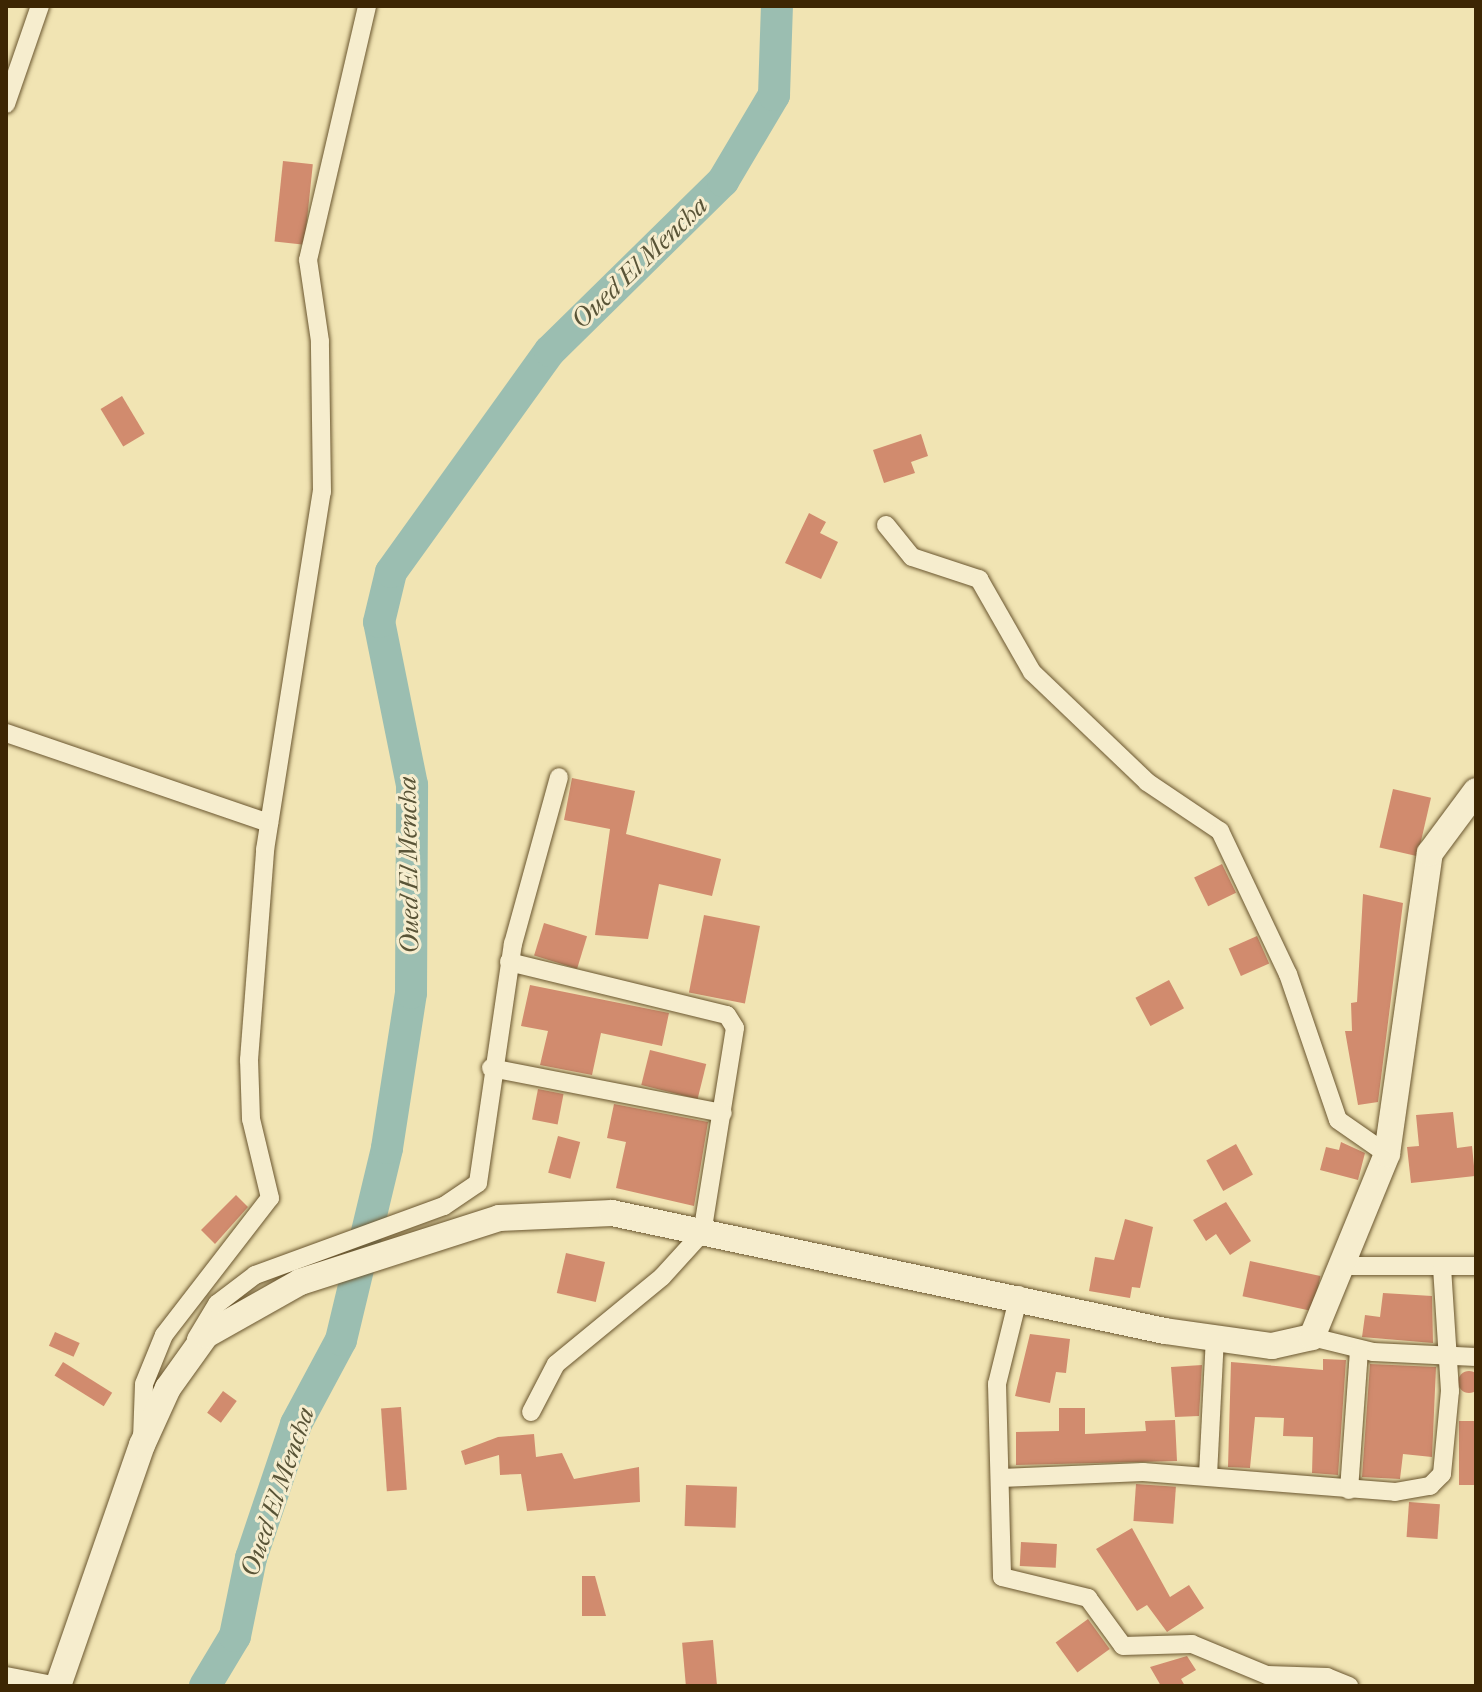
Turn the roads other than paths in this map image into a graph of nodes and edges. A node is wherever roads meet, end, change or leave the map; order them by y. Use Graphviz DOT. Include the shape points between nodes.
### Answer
graph roads {
  1 [pos="40,6"];
  2 [pos="367,6"];
  3 [pos="6,104"];
  4 [pos="886,525"];
  5 [pos="6,733"];
  6 [pos="559,777"];
  7 [pos="1476,791"];
  8 [pos="269,823"];
  9 [pos="509,962"];
  10 [pos="491,1068"];
  11 [pos="723,1113"];
  12 [pos="1387,1154"];
  13 [pos="412,1231"];
  14 [pos="702,1233"];
  15 [pos="1344,1266"];
  16 [pos="1476,1266"];
  17 [pos="1442,1267"];
  18 [pos="1019,1295"];
  19 [pos="1312,1337"];
  20 [pos="1215,1338"];
  21 [pos="1359,1350"];
  22 [pos="1450,1355"];
  23 [pos="1476,1357"];
  24 [pos="531,1412"];
  25 [pos="142,1445"];
  26 [pos="1208,1475"];
  27 [pos="1001,1478"];
  28 [pos="1349,1490"];
  29 [pos="6,1676"];
  30 [pos="58,1686"];
  31 [pos="1349,1686"];
  1 -- 3 [label="street"];
  2 -- 8 [label="street" via="308,260 320,341 322,492"];
  4 -- 12 [label="street" via="912,557 979,579 1032,672 1147,782 1220,831 1288,974 1338,1120"];
  5 -- 8 [label="street"];
  6 -- 9 [label="street"];
  7 -- 12 [label="main road" via="1430,853"];
  8 -- 25 [label="street" via="249,1060 251,1119 270,1198 164,1335 144,1384"];
  9 -- 10 [label="street"];
  9 -- 11 [label="street" via="727,1015 735,1028"];
  10 -- 11 [label="street"];
  10 -- 13 [label="street" via="478,1183"];
  11 -- 14 [label="street"];
  12 -- 15 [label="main road"];
  13 -- 14 [label="main road" via="579,1210"];
  13 -- 25 [label="main road" via="296,1271 239,1311 186,1360"];
  14 -- 18 [label="main road"];
  14 -- 24 [label="street" via="662,1277 556,1364"];
  15 -- 17 [label="street"];
  15 -- 19 [label="main road"];
  16 -- 17 [label="street"];
  17 -- 22 [label="street"];
  18 -- 20 [label="main road"];
  18 -- 27 [label="street" via="999,1357"];
  19 -- 20 [label="main road" via="1283,1346"];
  19 -- 21 [label="street"];
  20 -- 26 [label="street"];
  21 -- 22 [label="street"];
  21 -- 28 [label="street"];
  22 -- 23 [label="street"];
  22 -- 28 [label="street" via="1442,1474 1408,1492"];
  25 -- 30 [label="main road"];
  26 -- 27 [label="street"];
  26 -- 28 [label="street"];
  27 -- 31 [label="street" via="1003,1578 1088,1598 1123,1646 1192,1644 1267,1675 1327,1677"];
  29 -- 30 [label="street"];
}
